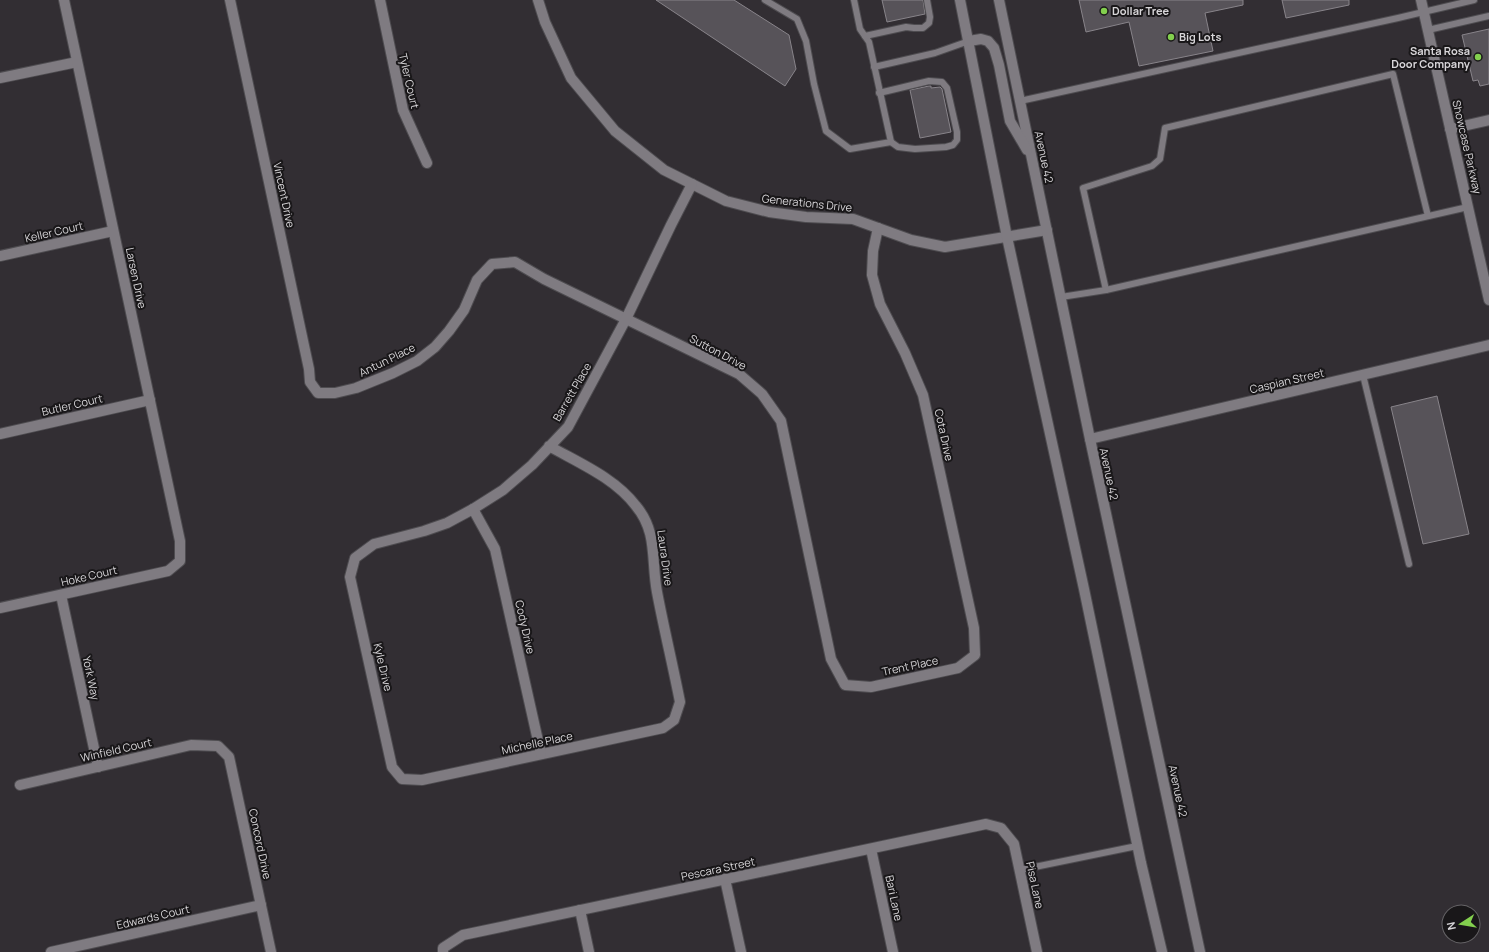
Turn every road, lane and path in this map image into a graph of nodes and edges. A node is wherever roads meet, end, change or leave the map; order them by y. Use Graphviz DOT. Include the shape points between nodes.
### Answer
graph roads {
  1 [pos="64,0"];
  2 [pos="230,0"];
  3 [pos="380,0"];
  4 [pos="538,0"];
  5 [pos="765,0"];
  6 [pos="854,0"];
  7 [pos="927,0"];
  8 [pos="960,0"];
  9 [pos="999,0"];
  10 [pos="1421,0"];
  11 [pos="1474,0"];
  12 [pos="1424,12"];
  13 [pos="1489,16"];
  14 [pos="1428,30"];
  15 [pos="865,36"];
  16 [pos="969,41"];
  17 [pos="77,62"];
  18 [pos="874,67"];
  19 [pos="0,78"];
  20 [pos="880,92"];
  21 [pos="1020,101"];
  22 [pos="1489,120"];
  23 [pos="1450,129"];
  24 [pos="891,142"];
  25 [pos="1032,159"];
  26 [pos="427,163"];
  27 [pos="692,184"];
  28 [pos="1468,207"];
  29 [pos="1428,216"];
  30 [pos="878,228"];
  31 [pos="1047,230"];
  32 [pos="114,231"];
  33 [pos="1007,237"];
  34 [pos="0,256"];
  35 [pos="492,264"];
  36 [pos="1106,290"];
  37 [pos="1060,297"];
  38 [pos="1489,300"];
  39 [pos="626,319"];
  40 [pos="1489,346"];
  41 [pos="1363,375"];
  42 [pos="318,393"];
  43 [pos="150,400"];
  44 [pos="0,434"];
  45 [pos="1090,439"];
  46 [pos="549,446"];
  47 [pos="473,509"];
  48 [pos="355,558"];
  49 [pos="180,561"];
  50 [pos="1409,564"];
  51 [pos="61,595"];
  52 [pos="0,608"];
  53 [pos="975,655"];
  54 [pos="844,686"];
  55 [pos="674,720"];
  56 [pos="218,746"];
  57 [pos="541,754"];
  58 [pos="98,767"];
  59 [pos="402,779"];
  60 [pos="20,785"];
  61 [pos="1001,828"];
  62 [pos="1137,846"];
  63 [pos="871,848"];
  64 [pos="1020,870"];
  65 [pos="725,879"];
  66 [pos="261,905"];
  67 [pos="580,910"];
  68 [pos="443,950"];
  69 [pos="51,952"];
  70 [pos="271,952"];
  71 [pos="589,952"];
  72 [pos="741,952"];
  73 [pos="893,952"];
  74 [pos="1037,952"];
  75 [pos="1162,952"];
  76 [pos="1200,952"];
  1 -- 17 [label="street, Larsen Drive"];
  2 -- 42 [label="street, Vincent Drive" via="310,382"];
  3 -- 26 [label="street, Tyler Court" via="403,110"];
  4 -- 27 [label="street, Generations Drive" via="545,22 571,78 614,131 664,170"];
  5 -- 24 [label="lane" via="797,19 806,41 826,131 850,149"];
  6 -- 15 [label="lane" via="860,29"];
  7 -- 15 [label="lane" via="930,17 929,23 923,28 906,27"];
  8 -- 16 [label="street"];
  9 -- 21 [label="street, Avenue 42"];
  10 -- 12 [label="street, Showcase Parkway"];
  11 -- 12 [label="lane"];
  12 -- 14 [label="street, Showcase Parkway"];
  12 -- 21 [label="lane"];
  13 -- 14 [label="lane"];
  14 -- 23 [label="street, Showcase Parkway"];
  15 -- 18 [label="lane"];
  16 -- 18 [label="lane" via="935,53"];
  16 -- 25 [label="street" via="981,39 988,41 994,48 1010,121"];
  16 -- 33 [label="street"];
  17 -- 19 [label="street"];
  17 -- 32 [label="street, Larsen Drive"];
  18 -- 20 [label="lane"];
  20 -- 24 [label="lane"];
  20 -- 24 [label="lane" via="929,81 942,82 947,88 957,132 953,145 946,148 907,149"];
  21 -- 25 [label="street, Avenue 42"];
  22 -- 23 [label="street"];
  23 -- 28 [label="street, Showcase Parkway"];
  25 -- 31 [label="street, Avenue 42"];
  27 -- 30 [label="street, Generations Drive" via="726,201 769,212 853,219"];
  27 -- 39 [label="street, Barrett Place"];
  28 -- 29 [label="lane"];
  28 -- 38 [label="street, Showcase Parkway"];
  29 -- 36 [label="lane"];
  29 -- 36 [label="lane" via="1394,74 1165,128 1160,159 1152,166 1083,188"];
  30 -- 33 [label="street, Generations Drive" via="912,240 945,247"];
  30 -- 53 [label="street, Cota Drive" via="872,275 880,304 906,353 923,395 974,628"];
  31 -- 33 [label="street, Generations Drive"];
  31 -- 37 [label="street, Avenue 42"];
  32 -- 34 [label="street, Keller Court"];
  32 -- 43 [label="street, Larsen Drive"];
  33 -- 62 [label="street"];
  35 -- 39 [label="street, Sutton Drive" via="515,262"];
  35 -- 42 [label="street, Antun Place" via="477,280 464,310 449,331 435,347 417,361 356,388 334,393"];
  36 -- 37 [label="lane"];
  37 -- 45 [label="street, Avenue 42"];
  39 -- 46 [label="street, Barrett Place" via="568,427"];
  39 -- 54 [label="street, Sutton Drive" via="738,374 762,394 781,421 832,659"];
  40 -- 41 [label="street, Caspian Street"];
  41 -- 45 [label="street, Caspian Street"];
  41 -- 50 [label="lane"];
  43 -- 44 [label="street, Butler Court"];
  43 -- 49 [label="street, Larsen Drive" via="180,541"];
  45 -- 76 [label="street, Avenue 42"];
  46 -- 47 [label="street, Barrett Place" via="503,490"];
  46 -- 55 [label="street, Laura Drive" via="617,485 648,523 654,551 657,590 680,702"];
  47 -- 48 [label="street, Barrett Place" via="447,523 374,544"];
  47 -- 57 [label="street, Cody Drive" via="496,549"];
  48 -- 59 [label="street, Kyle Drive" via="350,577 392,767"];
  49 -- 51 [label="street, Hoke Court" via="168,571"];
  51 -- 52 [label="street, Hoke Court"];
  51 -- 58 [label="street, York Way"];
  53 -- 54 [label="street, Trent Place" via="958,668 871,687"];
  55 -- 57 [label="street, Michelle Place" via="663,728"];
  56 -- 58 [label="street, Winfield Court" via="191,745"];
  56 -- 66 [label="street, Concord Drive" via="229,757"];
  57 -- 59 [label="street, Michelle Place" via="422,780"];
  58 -- 60 [label="street, Winfield Court"];
  61 -- 63 [label="street, Pescara Street" via="986,824"];
  61 -- 64 [label="street, Pisa Lane" via="1014,844"];
  62 -- 64 [label="lane"];
  62 -- 75 [label="street"];
  63 -- 65 [label="street, Pescara Street"];
  63 -- 73 [label="street, Bari Lane"];
  64 -- 74 [label="street, Pisa Lane"];
  65 -- 67 [label="street, Pescara Street"];
  65 -- 72 [label="street"];
  66 -- 69 [label="street, Edwards Court"];
  66 -- 70 [label="street, Concord Drive"];
  67 -- 68 [label="street, Pescara Street" via="463,935"];
  67 -- 71 [label="street"];
}
